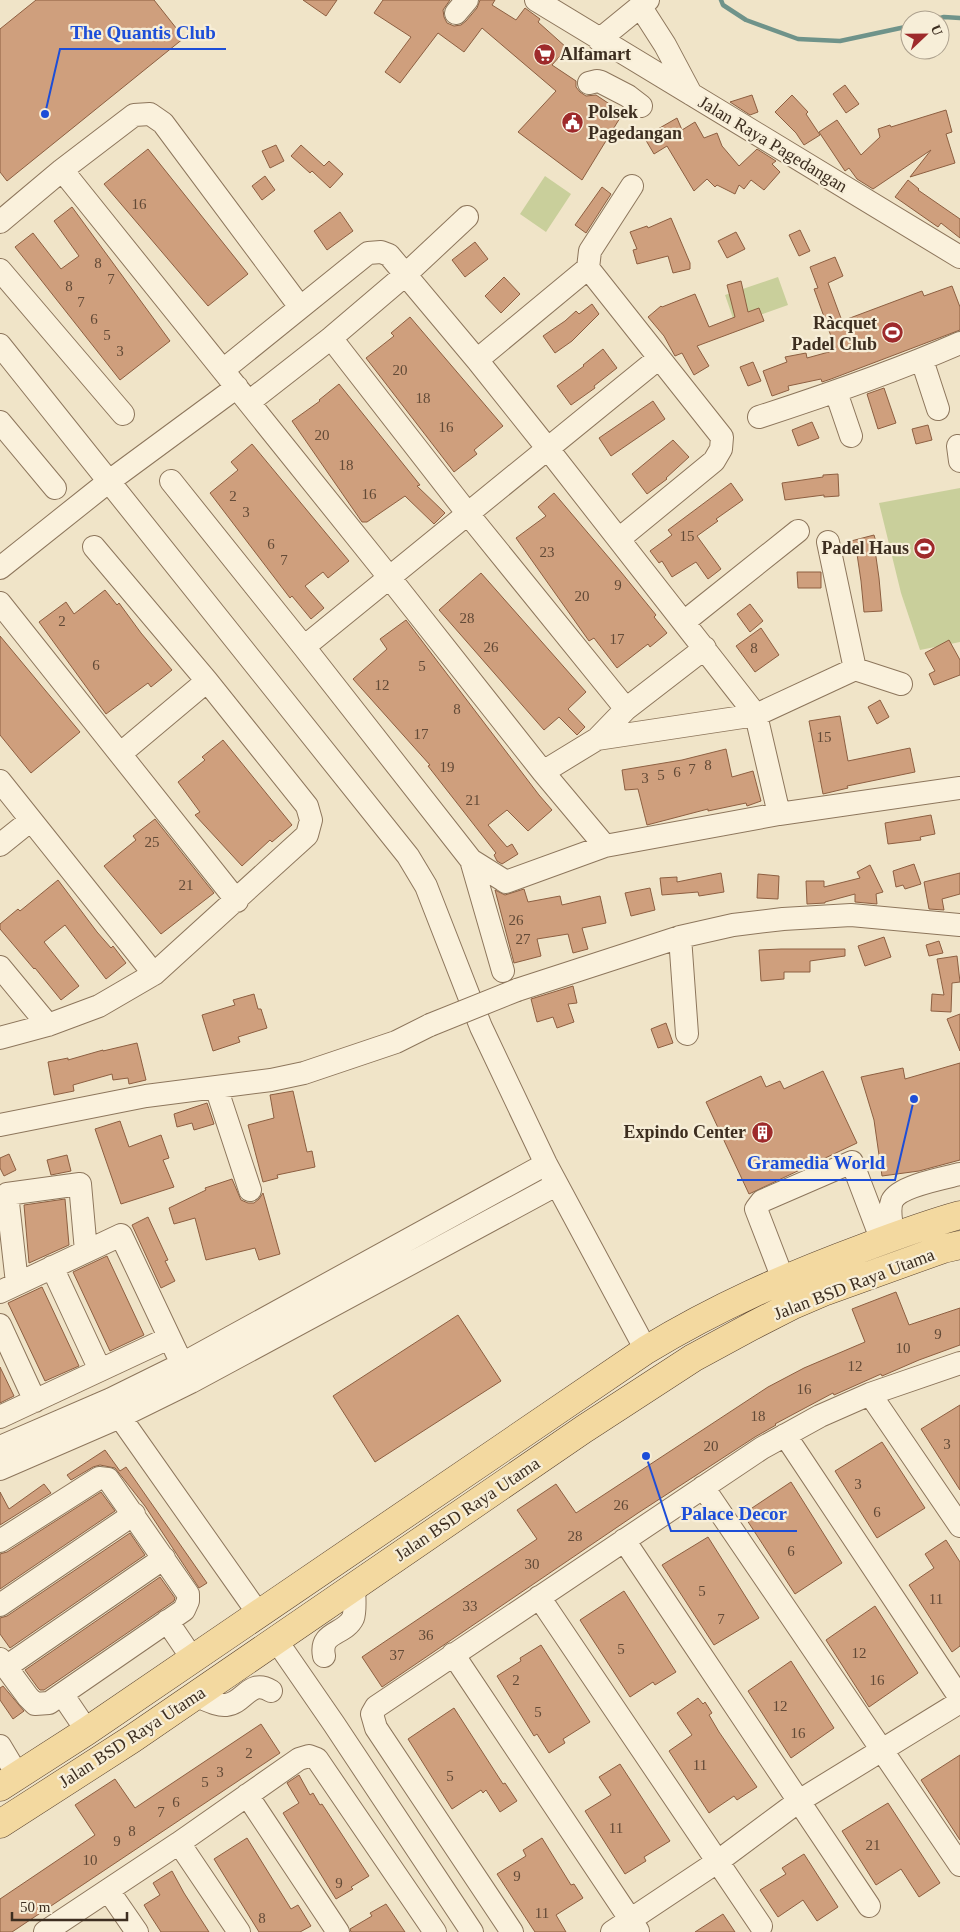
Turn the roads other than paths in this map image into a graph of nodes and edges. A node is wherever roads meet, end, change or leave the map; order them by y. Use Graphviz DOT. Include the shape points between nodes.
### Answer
graph roads {
  1 [pos="536,0"];
  2 [pos="644,3"];
  3 [pos="599,40"];
  4 [pos="648,68"];
  5 [pos="589,84"];
  6 [pos="691,94"];
  7 [pos="62,170"];
  8 [pos="632,186"];
  9 [pos="466,217"];
  10 [pos="0,222"];
  11 [pos="960,257"];
  12 [pos="588,268"];
  13 [pos="0,270"];
  14 [pos="405,275"];
  15 [pos="300,307"];
  16 [pos="331,338"];
  17 [pos="960,343"];
  18 [pos="0,345"];
  19 [pos="659,358"];
  20 [pos="477,360"];
  21 [pos="922,360"];
  22 [pos="236,386"];
  23 [pos="836,392"];
  24 [pos="938,409"];
  25 [pos="123,414"];
  26 [pos="759,417"];
  27 [pos="0,422"];
  28 [pos="851,436"];
  29 [pos="548,449"];
  30 [pos="171,481"];
  31 [pos="108,482"];
  32 [pos="55,488"];
  33 [pos="468,514"];
  34 [pos="798,531"];
  35 [pos="619,539"];
  36 [pos="828,542"];
  37 [pos="94,547"];
  38 [pos="0,568"];
  39 [pos="389,577"];
  40 [pos="0,603"];
  41 [pos="684,622"];
  42 [pos="304,647"];
  43 [pos="705,648"];
  44 [pos="855,669"];
  45 [pos="207,681"];
  46 [pos="901,684"];
  47 [pos="626,709"];
  48 [pos="756,715"];
  49 [pos="597,739"];
  50 [pos="120,754"];
  51 [pos="543,772"];
  52 [pos="0,781"];
  53 [pos="960,788"];
  54 [pos="779,814"];
  55 [pos="31,820"];
  56 [pos="0,845"];
  57 [pos="605,846"];
  58 [pos="471,860"];
  59 [pos="237,901"];
  60 [pos="960,924"];
  61 [pos="680,937"];
  62 [pos="0,967"];
  63 [pos="503,971"];
  64 [pos="154,974"];
  65 [pos="48,1025"];
  66 [pos="687,1034"];
  67 [pos="0,1038"];
  68 [pos="216,1087"];
  69 [pos="0,1125"];
  70 [pos="546,1164"];
  71 [pos="960,1174"];
  72 [pos="556,1185"];
  73 [pos="250,1190"];
  74 [pos="960,1216"];
  75 [pos="888,1239"];
  76 [pos="960,1245"];
  77 [pos="86,1251"];
  78 [pos="52,1267"];
  79 [pos="783,1278"];
  80 [pos="9,1287"];
  81 [pos="738,1299"];
  82 [pos="0,1325"];
  83 [pos="752,1326"];
  84 [pos="169,1338"];
  85 [pos="646,1350"];
  86 [pos="960,1363"];
  87 [pos="182,1364"];
  88 [pos="100,1370"];
  89 [pos="870,1394"];
  90 [pos="35,1401"];
  91 [pos="115,1408"];
  92 [pos="0,1417"];
  93 [pos="785,1435"];
  94 [pos="0,1447"];
  95 [pos="0,1469"];
  96 [pos="702,1487"];
  97 [pos="134,1514"];
  98 [pos="960,1526"];
  99 [pos="624,1540"];
  100 [pos="0,1541"];
  101 [pos="164,1558"];
  102 [pos="354,1586"];
  103 [pos="539,1597"];
  104 [pos="0,1605"];
  105 [pos="258,1613"];
  106 [pos="167,1621"];
  107 [pos="276,1640"];
  108 [pos="453,1654"];
  109 [pos="324,1656"];
  110 [pos="192,1658"];
  111 [pos="3,1663"];
  112 [pos="271,1691"];
  113 [pos="62,1694"];
  114 [pos="196,1696"];
  115 [pos="960,1698"];
  116 [pos="960,1702"];
  117 [pos="87,1731"];
  118 [pos="0,1746"];
  119 [pos="882,1750"];
  120 [pos="9,1782"];
  121 [pos="247,1795"];
  122 [pos="799,1801"];
  123 [pos="0,1824"];
  124 [pos="179,1843"];
  125 [pos="717,1862"];
  126 [pos="960,1865"];
  127 [pos="108,1890"];
  128 [pos="869,1906"];
  129 [pos="761,1926"];
  130 [pos="627,1928"];
  131 [pos="45,1932"];
  132 [pos="136,1932"];
  133 [pos="239,1932"];
  134 [pos="338,1932"];
  135 [pos="435,1932"];
  136 [pos="472,1932"];
  137 [pos="512,1932"];
  1 -- 3 [label="street, Jalan Raya Pagedangan"];
  2 -- 3 [label="street"];
  2 -- 6 [label="street"];
  3 -- 4 [label="street, Jalan Raya Pagedangan"];
  4 -- 5 [label="street" via="634,101 601,82"];
  4 -- 6 [label="street, Jalan Raya Pagedangan"];
  6 -- 11 [label="street, Jalan Raya Pagedangan"];
  7 -- 10 [label="street"];
  7 -- 15 [label="street" via="134,116 150,114 164,122"];
  7 -- 22 [label="street"];
  8 -- 12 [label="street" via="590,251"];
  9 -- 14 [label="street"];
  12 -- 19 [label="street"];
  12 -- 20 [label="street"];
  13 -- 25 [label="street"];
  14 -- 15 [label="street" via="389,255 368,253"];
  14 -- 16 [label="street"];
  14 -- 20 [label="street"];
  15 -- 22 [label="street"];
  16 -- 22 [label="street"];
  16 -- 33 [label="street"];
  17 -- 21 [label="street"];
  18 -- 31 [label="street"];
  19 -- 29 [label="street"];
  19 -- 35 [label="street" via="722,437 721,449 714,461"];
  20 -- 29 [label="street"];
  21 -- 23 [label="street"];
  21 -- 24 [label="street"];
  22 -- 31 [label="street"];
  22 -- 39 [label="street"];
  23 -- 26 [label="street"];
  23 -- 28 [label="street"];
  27 -- 32 [label="street"];
  29 -- 33 [label="street"];
  29 -- 35 [label="street"];
  30 -- 42 [label="street"];
  31 -- 38 [label="street"];
  31 -- 70 [label="street" via="408,856 426,886 481,1026"];
  33 -- 39 [label="street"];
  33 -- 47 [label="street"];
  34 -- 41 [label="street"];
  35 -- 41 [label="street"];
  36 -- 44 [label="street"];
  37 -- 45 [label="street"];
  39 -- 42 [label="street"];
  39 -- 51 [label="street"];
  40 -- 50 [label="street"];
  41 -- 43 [label="street"];
  42 -- 58 [label="street"];
  43 -- 47 [label="street"];
  43 -- 48 [label="street"];
  44 -- 46 [label="street"];
  44 -- 48 [label="street"];
  45 -- 50 [label="street"];
  45 -- 59 [label="street" via="307,806 311,820 307,835"];
  47 -- 49 [label="street"];
  48 -- 49 [label="street"];
  48 -- 54 [label="street"];
  49 -- 51 [label="street"];
  50 -- 59 [label="street"];
  51 -- 57 [label="street"];
  52 -- 55 [label="street"];
  53 -- 54 [label="street"];
  54 -- 57 [label="street"];
  55 -- 56 [label="street"];
  55 -- 64 [label="street"];
  57 -- 58 [label="street" via="506,882"];
  58 -- 63 [label="street"];
  59 -- 64 [label="street"];
  60 -- 61 [label="street" via="851,915 733,925"];
  61 -- 66 [label="street"];
  61 -- 68 [label="street, bridge" via="517,990 396,1042 304,1073"];
  62 -- 65 [label="street"];
  64 -- 65 [label="street" via="99,1006"];
  65 -- 67 [label="street"];
  68 -- 69 [label="street" via="146,1096"];
  68 -- 73 [label="street"];
  70 -- 72 [label="street"];
  70 -- 87 [label="street"];
  71 -- 75 [label="street" via="898,1193 890,1209"];
  72 -- 85 [label="street"];
  72 -- 91 [label="street" via="191,1382"];
  74 -- 75 [label="main road, Jalan BSD Raya Utama"];
  75 -- 79 [label="main road, Jalan BSD Raya Utama"];
  75 -- 79 [label="street" via="852,1162 758,1204 756,1209"];
  76 -- 83 [label="main road, Jalan BSD Raya Utama" via="826,1291"];
  77 -- 78 [label="street"];
  77 -- 80 [label="street" via="80,1184 7,1194"];
  77 -- 84 [label="street" via="121,1235"];
  78 -- 80 [label="street"];
  78 -- 88 [label="street"];
  79 -- 81 [label="main road, Jalan BSD Raya Utama"];
  81 -- 83 [label="main road"];
  81 -- 85 [label="main road, Jalan BSD Raya Utama"];
  82 -- 90 [label="street"];
  83 -- 102 [label="main road, Jalan BSD Raya Utama" via="638,1392"];
  84 -- 87 [label="street"];
  84 -- 88 [label="street"];
  85 -- 105 [label="main road, Jalan BSD Raya Utama"];
  86 -- 89 [label="street"];
  87 -- 91 [label="street"];
  88 -- 90 [label="street"];
  89 -- 93 [label="street"];
  89 -- 98 [label="street"];
  90 -- 92 [label="street"];
  91 -- 94 [label="street"];
  91 -- 95 [label="street"];
  91 -- 105 [label="street"];
  93 -- 96 [label="street"];
  93 -- 115 [label="street"];
  96 -- 99 [label="street"];
  96 -- 119 [label="street"];
  97 -- 100 [label="street" via="108,1478 99,1478"];
  97 -- 101 [label="street"];
  97 -- 104 [label="street"];
  99 -- 103 [label="street"];
  99 -- 122 [label="street"];
  101 -- 106 [label="street" via="188,1594 184,1610"];
  101 -- 111 [label="street"];
  102 -- 107 [label="main road, Jalan BSD Raya Utama"];
  102 -- 109 [label="street" via="354,1616 326,1640 322,1648"];
  103 -- 108 [label="street"];
  103 -- 125 [label="street"];
  105 -- 110 [label="main road, Jalan BSD Raya Utama"];
  106 -- 110 [label="street"];
  106 -- 113 [label="street"];
  107 -- 114 [label="main road, Jalan BSD Raya Utama"];
  107 -- 136 [label="street"];
  108 -- 130 [label="street"];
  108 -- 137 [label="street" via="376,1707 372,1714 376,1728"];
  110 -- 117 [label="main road, Jalan BSD Raya Utama"];
  111 -- 113 [label="street" via="35,1704 49,1703"];
  112 -- 114 [label="street" via="263,1686 255,1687 224,1706"];
  113 -- 117 [label="street"];
  114 -- 123 [label="main road, Jalan BSD Raya Utama"];
  116 -- 119 [label="street"];
  117 -- 120 [label="main road, Jalan BSD Raya Utama"];
  118 -- 120 [label="street"];
  119 -- 122 [label="street"];
  119 -- 126 [label="street"];
  121 -- 124 [label="street"];
  121 -- 134 [label="street"];
  121 -- 135 [label="street" via="299,1759 310,1756 317,1759"];
  122 -- 125 [label="street"];
  122 -- 128 [label="street"];
  124 -- 127 [label="street"];
  124 -- 133 [label="street"];
  125 -- 129 [label="street"];
  125 -- 130 [label="street"];
  127 -- 131 [label="street"];
  127 -- 132 [label="street"];
}
